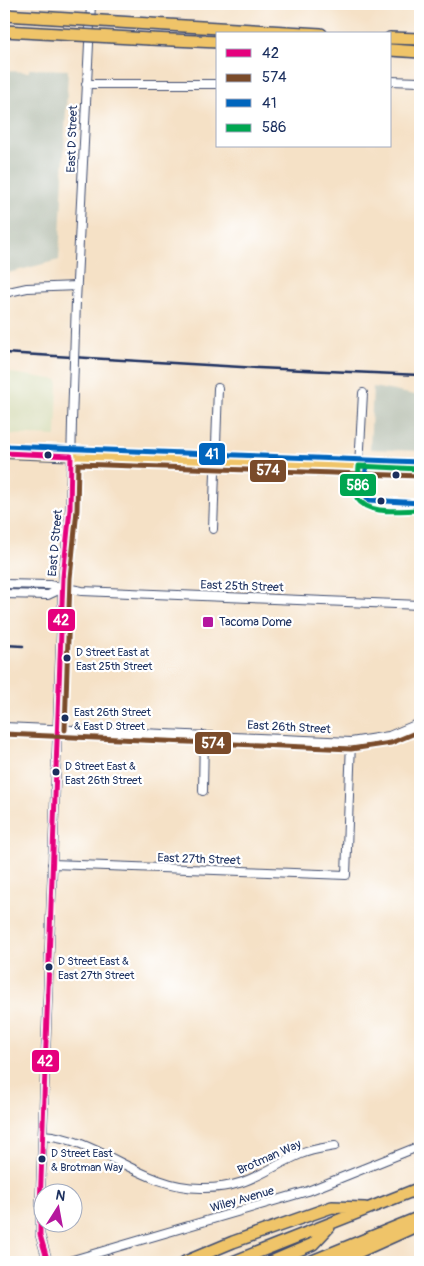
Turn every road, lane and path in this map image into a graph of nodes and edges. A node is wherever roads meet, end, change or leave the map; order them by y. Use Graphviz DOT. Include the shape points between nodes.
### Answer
graph roads {
  1 [pos="91,4"];
  2 [pos="4,15"];
  3 [pos="4,31"];
  4 [pos="287,32"];
  5 [pos="392,38"];
  6 [pos="420,39"];
  7 [pos="216,42"];
  8 [pos="392,50"];
  9 [pos="420,52"];
  10 [pos="392,81"];
  11 [pos="420,82"];
  12 [pos="86,84"];
  13 [pos="216,84"];
  14 [pos="77,286"];
  15 [pos="4,293"];
  16 [pos="218,388"];
  17 [pos="363,392"];
  18 [pos="4,453"];
  19 [pos="71,456"];
  20 [pos="215,462"];
  21 [pos="359,466"];
  22 [pos="420,469"];
  23 [pos="213,529"];
  24 [pos="4,584"];
  25 [pos="63,588"];
  26 [pos="4,594"];
  27 [pos="420,605"];
  28 [pos="420,723"];
  29 [pos="4,727"];
  30 [pos="58,730"];
  31 [pos="204,735"];
  32 [pos="351,742"];
  33 [pos="203,791"];
  34 [pos="52,864"];
  35 [pos="43,1135"];
  36 [pos="335,1146"];
  37 [pos="420,1146"];
  38 [pos="420,1188"];
  39 [pos="372,1208"];
  40 [pos="420,1217"];
  41 [pos="332,1224"];
  42 [pos="420,1225"];
  43 [pos="48,1262"];
  44 [pos="66,1262"];
  45 [pos="185,1262"];
  46 [pos="233,1262"];
  47 [pos="271,1262"];
  48 [pos="310,1262"];
  49 [pos="336,1262"];
  1 -- 12 [label="street, East D Street"];
  2 -- 4 [label="highway, bridge"];
  3 -- 7 [label="highway, bridge"];
  5 -- 6 [label="highway"];
  8 -- 9 [label="highway"];
  10 -- 11 [label="street"];
  12 -- 13 [label="street"];
  12 -- 14 [label="street, East D Street"];
  14 -- 15 [label="street" via="27,288"];
  14 -- 19 [label="street, East D Street, bridge"];
  16 -- 20 [label="street"];
  17 -- 21 [label="street"];
  18 -- 19 [label="main road"];
  19 -- 20 [label="main road"];
  19 -- 25 [label="street, East D Street"];
  20 -- 21 [label="main road"];
  20 -- 23 [label="street"];
  21 -- 22 [label="main road"];
  24 -- 25 [label="street, East 25th Street"];
  25 -- 26 [label="street, East 25th Street" via="48,595"];
  25 -- 27 [label="street, East 25th Street"];
  25 -- 30 [label="street, East D Street"];
  28 -- 32 [label="street, East 26th Street" via="389,736"];
  29 -- 30 [label="street, East 26th Street"];
  30 -- 31 [label="street, East 26th Street"];
  30 -- 34 [label="street, East D Street"];
  31 -- 32 [label="street, East 26th Street"];
  31 -- 33 [label="street"];
  32 -- 34 [label="street, East 27th Street" via="346,876"];
  34 -- 35 [label="street, East D Street"];
  35 -- 36 [label="street, Brotman Way" via="70,1140 160,1182 193,1188 218,1188 241,1183 301,1154"];
  35 -- 43 [label="street, East D Street" via="40,1235"];
  37 -- 44 [label="street, Wiley Avenue" via="308,1191"];
  38 -- 39 [label="highway"];
  39 -- 41 [label="highway"];
  39 -- 45 [label="highway" via="332,1207"];
  40 -- 48 [label="highway"];
  41 -- 46 [label="highway"];
  41 -- 47 [label="highway" via="313,1244"];
  42 -- 49 [label="highway"];
}
